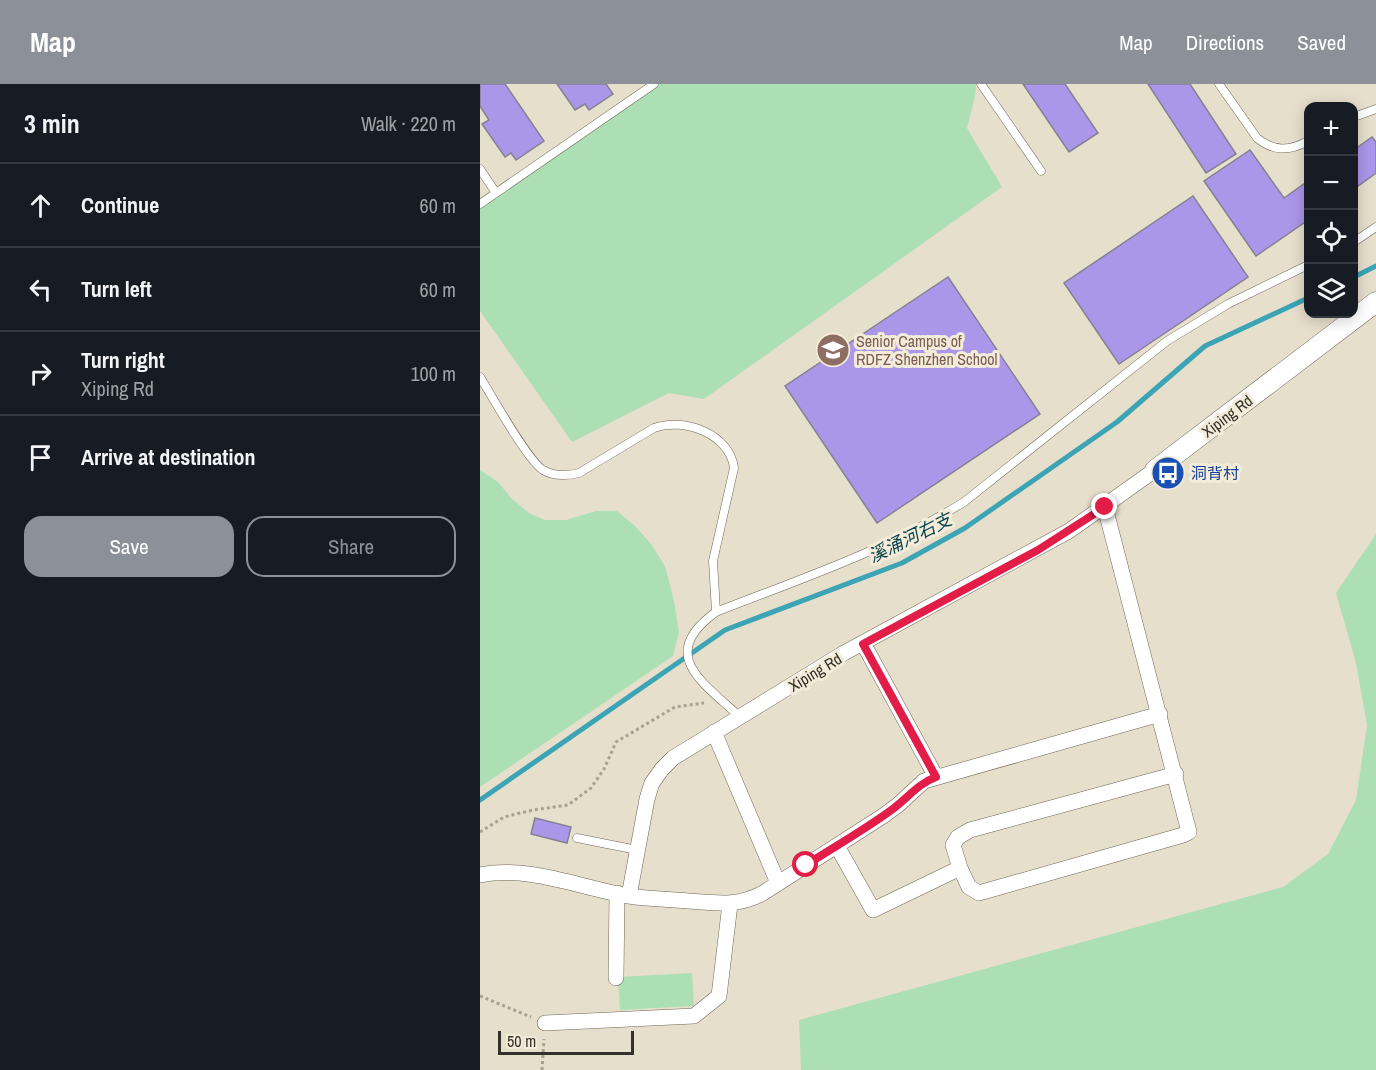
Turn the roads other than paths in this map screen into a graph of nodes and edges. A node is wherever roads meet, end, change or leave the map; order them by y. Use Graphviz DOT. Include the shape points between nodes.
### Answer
graph roads {
  1 [pos="654,84"];
  2 [pos="981,84"];
  3 [pos="1219,84"];
  4 [pos="1376,109"];
  5 [pos="1358,115"];
  6 [pos="1304,142"];
  7 [pos="480,168"];
  8 [pos="1041,171"];
  9 [pos="496,193"];
  10 [pos="480,204"];
  11 [pos="1376,226"];
  12 [pos="1358,239"];
  13 [pos="1304,267"];
  14 [pos="1376,302"];
  15 [pos="480,377"];
  16 [pos="1155,470"];
  17 [pos="1105,507"];
  18 [pos="716,612"];
  19 [pos="863,644"];
  20 [pos="1160,714"];
  21 [pos="739,716"];
  22 [pos="714,732"];
  23 [pos="1176,774"];
  24 [pos="936,777"];
  25 [pos="577,838"];
  26 [pos="837,846"];
  27 [pos="637,850"];
  28 [pos="960,868"];
  29 [pos="480,874"];
  30 [pos="778,883"];
  31 [pos="623,894"];
  32 [pos="730,904"];
  33 [pos="616,978"];
  34 [pos="545,1023"];
  1 -- 9 [label="lane"];
  2 -- 8 [label="lane"];
  3 -- 6 [label="lane" via="1265,145 1286,149"];
  4 -- 5 [label="lane"];
  7 -- 9 [label="lane"];
  9 -- 10 [label="lane"];
  11 -- 12 [label="lane"];
  13 -- 18 [label="lane" via="1228,304 1167,341 964,502 928,524"];
  14 -- 16 [label="street, Xiping Rd"];
  15 -- 18 [label="lane" via="531,457 555,475 579,473 666,424 709,434 727,448 734,468 713,561"];
  16 -- 17 [label="street, Xiping Rd"];
  17 -- 19 [label="street, Xiping Rd" via="1038,550"];
  17 -- 20 [label="street"];
  18 -- 21 [label="lane" via="699,623 689,637 686,651 693,671"];
  19 -- 21 [label="street, Xiping Rd"];
  19 -- 24 [label="street"];
  20 -- 23 [label="street"];
  20 -- 24 [label="street"];
  21 -- 22 [label="street, Xiping Rd"];
  22 -- 27 [label="street, Xiping Rd" via="673,758 652,783"];
  22 -- 30 [label="street"];
  23 -- 28 [label="street" via="970,830 952,845"];
  23 -- 28 [label="street" via="1190,829 1187,834 979,893 969,887"];
  24 -- 26 [label="street" via="924,781 898,805"];
  25 -- 27 [label="lane"];
  26 -- 28 [label="street" via="873,910"];
  26 -- 30 [label="street"];
  27 -- 31 [label="street, Xiping Rd"];
  29 -- 31 [label="street" via="520,874"];
  30 -- 32 [label="street" via="744,902"];
  31 -- 32 [label="street"];
  31 -- 33 [label="street, Xiping Rd"];
  32 -- 34 [label="street" via="719,996 694,1016"];
}
